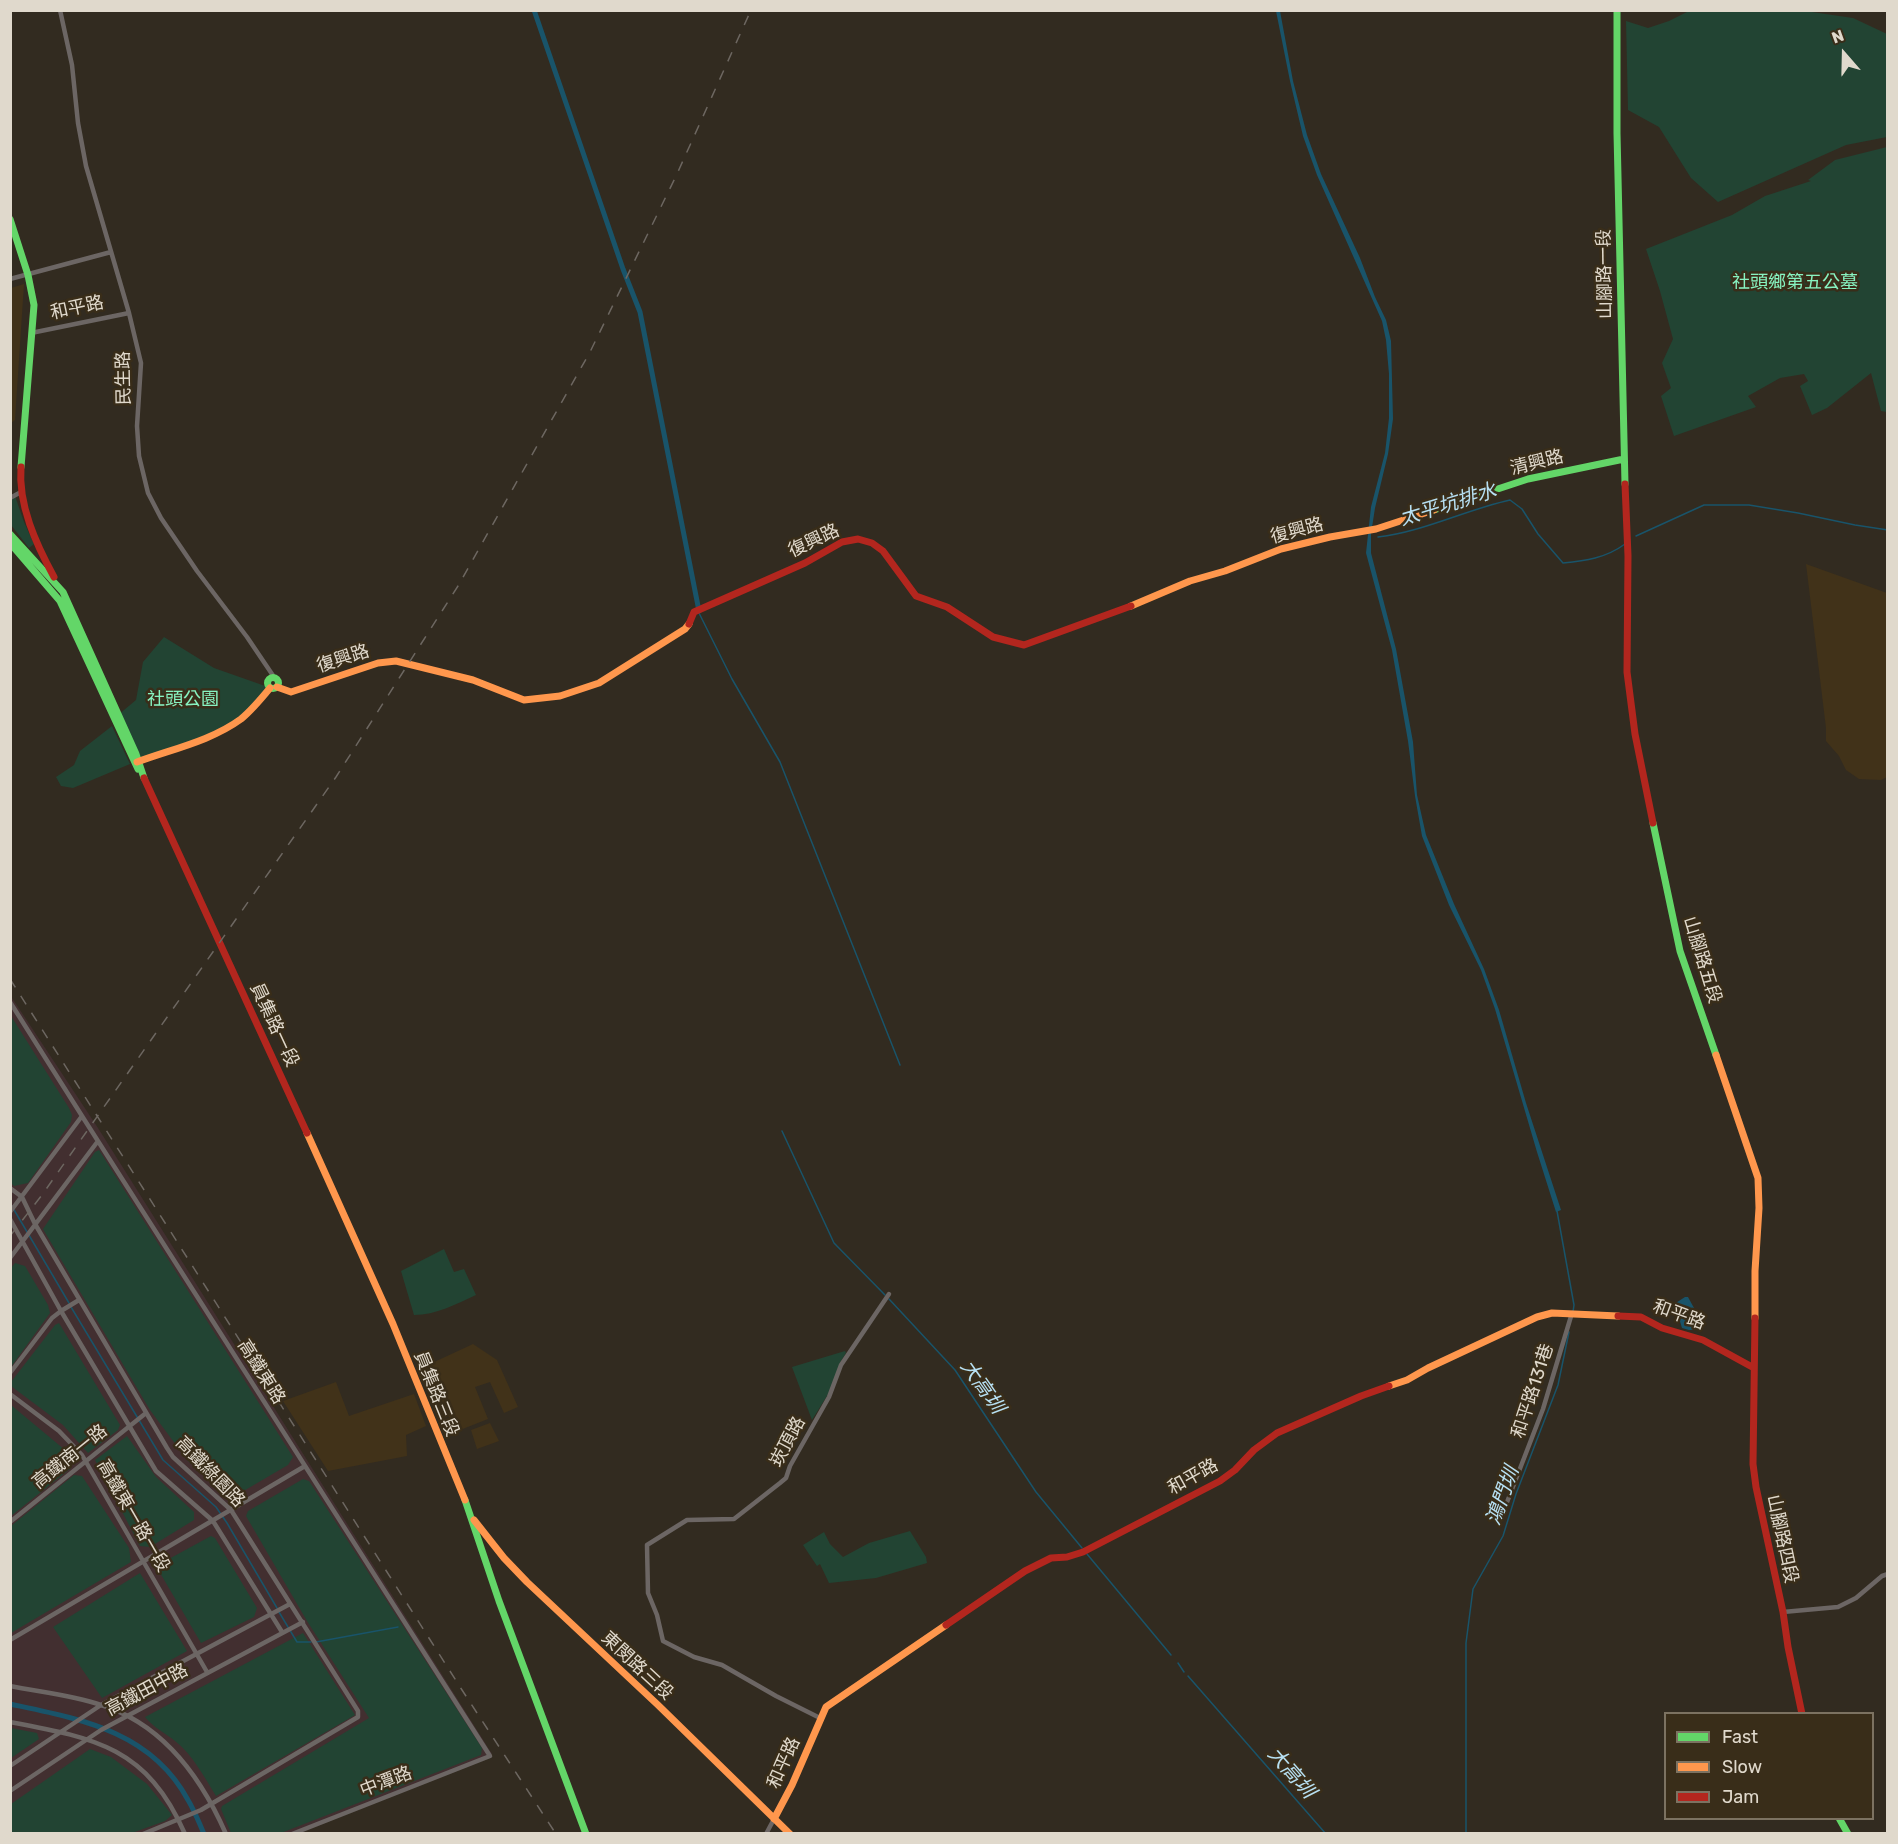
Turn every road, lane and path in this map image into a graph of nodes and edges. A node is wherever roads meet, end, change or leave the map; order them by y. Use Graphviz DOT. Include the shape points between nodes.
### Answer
graph roads {
  1 [pos="60,10"];
  2 [pos="1617,10"];
  3 [pos="10,219"];
  4 [pos="111,252"];
  5 [pos="28,275"];
  6 [pos="10,279"];
  7 [pos="129,313"];
  8 [pos="31,333"];
  9 [pos="1624,459"];
  10 [pos="21,492"];
  11 [pos="10,498"];
  12 [pos="1357,533"];
  13 [pos="10,534"];
  14 [pos="1628,537"];
  15 [pos="10,543"];
  16 [pos="63,592"];
  17 [pos="60,601"];
  18 [pos="274,678"];
  19 [pos="273,687"];
  20 [pos="137,763"];
  21 [pos="10,1002"];
  22 [pos="82,1116"];
  23 [pos="98,1141"];
  24 [pos="10,1188"];
  25 [pos="22,1197"];
  26 [pos="10,1212"];
  27 [pos="10,1219"];
  28 [pos="35,1224"];
  29 [pos="22,1243"];
  30 [pos="10,1258"];
  31 [pos="375,1282"];
  32 [pos="889,1294"];
  33 [pos="80,1300"];
  34 [pos="61,1311"];
  35 [pos="1573,1313"];
  36 [pos="1754,1368"];
  37 [pos="10,1373"];
  38 [pos="10,1394"];
  39 [pos="146,1413"];
  40 [pos="129,1426"];
  41 [pos="86,1463"];
  42 [pos="304,1466"];
  43 [pos="231,1510"];
  44 [pos="1504,1510"];
  45 [pos="471,1516"];
  46 [pos="213,1521"];
  47 [pos="10,1522"];
  48 [pos="143,1562"];
  49 [pos="1887,1574"];
  50 [pos="290,1604"];
  51 [pos="1783,1612"];
  52 [pos="270,1614"];
  53 [pos="303,1622"];
  54 [pos="282,1632"];
  55 [pos="10,1640"];
  56 [pos="197,1654"];
  57 [pos="207,1672"];
  58 [pos="10,1686"];
  59 [pos="101,1705"];
  60 [pos="1802,1712"];
  61 [pos="128,1715"];
  62 [pos="820,1718"];
  63 [pos="10,1722"];
  64 [pos="61,1731"];
  65 [pos="87,1738"];
  66 [pos="490,1756"];
  67 [pos="10,1766"];
  68 [pos="10,1791"];
  69 [pos="212,1803"];
  70 [pos="178,1819"];
  71 [pos="774,1819"];
  72 [pos="1840,1820"];
  73 [pos="143,1833"];
  74 [pos="184,1833"];
  75 [pos="226,1833"];
  76 [pos="292,1833"];
  77 [pos="586,1833"];
  78 [pos="766,1833"];
  79 [pos="790,1833"];
  80 [pos="1848,1833"];
  1 -- 4 [label="street, 民生路" via="86,166"];
  2 -- 9 [label="main road, 山腳路一段"];
  3 -- 5 [label="main road, 員集路一段"];
  4 -- 5 [label="street"];
  4 -- 7 [label="street, 民生路"];
  5 -- 6 [label="street"];
  5 -- 8 [label="main road, 員集路一段" via="33,304"];
  7 -- 8 [label="street, 和平路"];
  7 -- 18 [label="street, 民生路" via="141,363 137,426 148,493 197,571"];
  8 -- 10 [label="main road, 員集路一段"];
  9 -- 12 [label="main road, 清興路" via="1528,478"];
  9 -- 14 [label="main road, 山腳路一段"];
  10 -- 11 [label="street"];
  10 -- 16 [label="main road, 員集路一段" via="45,561"];
  12 -- 19 [label="main road, 復興路" via="1281,549 1024,645 993,637 947,607 916,596 884,551 858,539 842,542 805,563 694,612 685,628 599,683 560,696 524,700 473,680 396,661 378,663 291,692"];
  13 -- 16 [label="main road"];
  14 -- 36 [label="main road, 山腳路五段" via="1626,659 1635,734 1680,951 1758,1178"];
  15 -- 17 [label="main road, 員集路一段"];
  16 -- 17 [label="main road"];
  16 -- 20 [label="main road, 員集路一段"];
  17 -- 20 [label="main road, 員集路一段"];
  18 -- 19 [label="main road" via="268,681"];
  19 -- 20 [label="main road" via="257,706 231,726"];
  20 -- 31 [label="main road, 員集路一段"];
  21 -- 22 [label="street, 高鐵東路"];
  22 -- 23 [label="street, 高鐵東路"];
  22 -- 25 [label="street"];
  23 -- 28 [label="street"];
  23 -- 42 [label="street, 高鐵東路"];
  24 -- 25 [label="street, 高鐵綠園路"];
  25 -- 26 [label="street"];
  25 -- 28 [label="street, 高鐵綠園路"];
  27 -- 29 [label="street, 高鐵綠園路"];
  28 -- 29 [label="street"];
  28 -- 33 [label="street, 高鐵綠園路"];
  29 -- 30 [label="street"];
  29 -- 34 [label="street, 高鐵綠園路"];
  31 -- 45 [label="main road, 員集路三段"];
  32 -- 62 [label="street, 崁頂路" via="841,1365 829,1397 786,1478 734,1518 687,1521 647,1545 648,1593 663,1641 722,1665"];
  33 -- 34 [label="street"];
  33 -- 39 [label="street, 高鐵綠園路"];
  34 -- 37 [label="street"];
  34 -- 40 [label="street, 高鐵綠園路"];
  35 -- 36 [label="main road, 和平路" via="1641,1317 1662,1328 1703,1340"];
  35 -- 44 [label="street, 和平路131巷" via="1543,1409"];
  35 -- 62 [label="main road, 和平路" via="1537,1317 1407,1380 1276,1433 1220,1481 1085,1551 1051,1558 1024,1571 826,1707"];
  36 -- 51 [label="main road, 山腳路四段" via="1756,1487"];
  38 -- 41 [label="street, 高鐵東一路一段" via="59,1431"];
  39 -- 40 [label="street, 高鐵南一路"];
  39 -- 43 [label="street, 高鐵綠園路" via="173,1457"];
  40 -- 41 [label="street, 高鐵南一路"];
  40 -- 46 [label="street, 高鐵綠園路" via="156,1471"];
  41 -- 47 [label="street, 高鐵南一路"];
  41 -- 48 [label="street, 高鐵東一路一段"];
  42 -- 43 [label="street"];
  42 -- 66 [label="street, 高鐵東路"];
  43 -- 46 [label="street"];
  43 -- 50 [label="street, 高鐵綠園路"];
  45 -- 71 [label="main road, 東閔路三段" via="527,1582"];
  45 -- 77 [label="main road"];
  46 -- 48 [label="street"];
  46 -- 52 [label="street, 高鐵綠園路"];
  48 -- 55 [label="street"];
  48 -- 56 [label="street, 高鐵東一路一段"];
  49 -- 51 [label="street" via="1839,1607"];
  50 -- 52 [label="street, 高鐵田中路"];
  50 -- 53 [label="street, 高鐵綠園路"];
  51 -- 60 [label="main road, 山腳路四段"];
  52 -- 54 [label="street, 高鐵綠園路"];
  52 -- 56 [label="street, 高鐵田中路"];
  53 -- 54 [label="street, 高鐵田中路"];
  53 -- 69 [label="street, 高鐵綠園路" via="358,1711 358,1717"];
  54 -- 57 [label="street, 高鐵田中路"];
  56 -- 57 [label="street, 高鐵東一路一段"];
  56 -- 59 [label="street, 高鐵田中路"];
  57 -- 61 [label="street, 高鐵田中路"];
  58 -- 59 [label="street"];
  59 -- 61 [label="street"];
  59 -- 64 [label="street, 高鐵田中路"];
  61 -- 65 [label="street, 高鐵田中路"];
  61 -- 69 [label="street" via="168,1744 186,1763"];
  62 -- 71 [label="main road, 和平路"];
  63 -- 64 [label="street"];
  64 -- 65 [label="street"];
  64 -- 67 [label="street, 高鐵田中路"];
  65 -- 68 [label="street, 高鐵田中路"];
  65 -- 70 [label="street" via="114,1749 145,1772"];
  66 -- 76 [label="street, 中潭路"];
  69 -- 70 [label="street"];
  69 -- 75 [label="street"];
  70 -- 73 [label="street"];
  70 -- 74 [label="street"];
  71 -- 78 [label="street, 和平路"];
  71 -- 79 [label="main road, 東閔路三段"];
  72 -- 80 [label="main road"];
}
